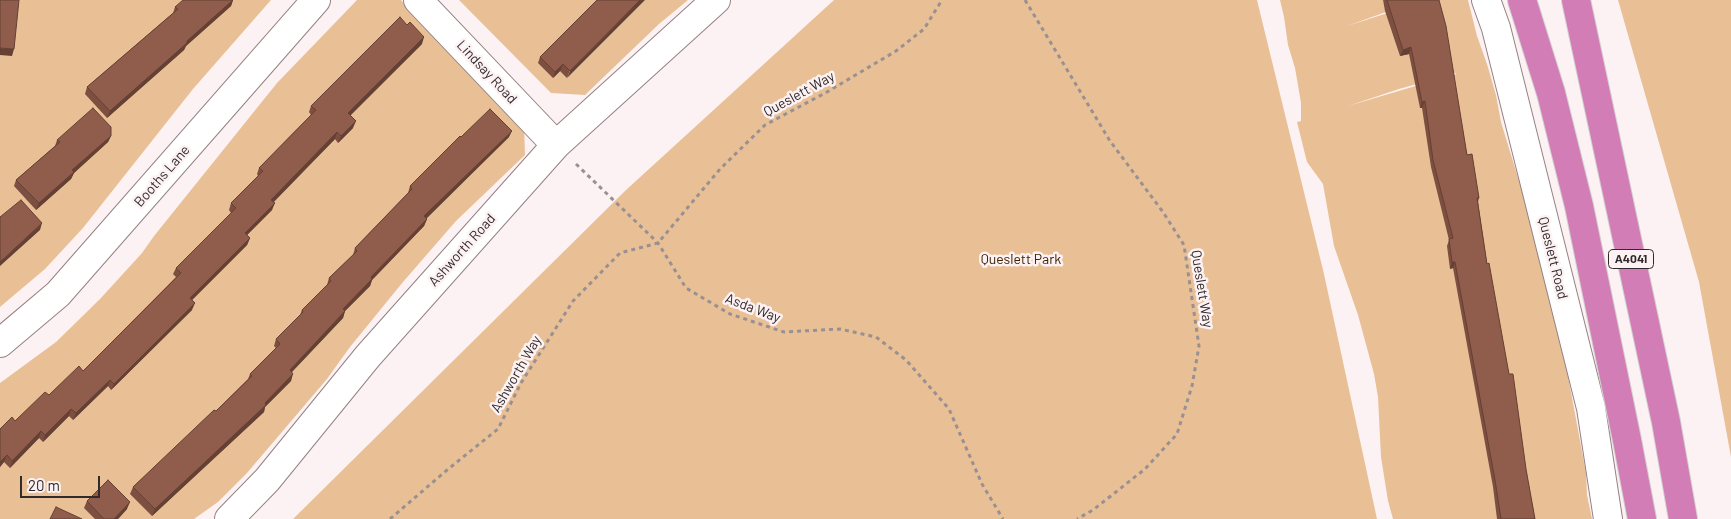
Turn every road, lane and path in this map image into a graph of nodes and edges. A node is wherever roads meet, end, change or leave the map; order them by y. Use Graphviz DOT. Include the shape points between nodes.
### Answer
graph roads {
  1 [pos="316,0"];
  2 [pos="418,0"];
  3 [pos="716,0"];
  4 [pos="942,0"];
  5 [pos="1025,0"];
  6 [pos="1486,0"];
  7 [pos="1522,0"];
  8 [pos="1576,0"];
  9 [pos="556,145"];
  10 [pos="658,243"];
  11 [pos="0,343"];
  12 [pos="229,519"];
  13 [pos="390,519"];
  14 [pos="1002,519"];
  15 [pos="1078,519"];
  16 [pos="1608,519"];
  17 [pos="1642,519"];
  18 [pos="1683,519"];
  1 -- 11 [label="street, Booths Lane" via="58,294"];
  2 -- 9 [label="street, Lindsay Road"];
  3 -- 9 [label="street, Ashworth Road"];
  4 -- 10 [label="path, Queslett Way" via="924,28 896,51 765,125 720,169"];
  5 -- 15 [label="path, Queslett Way" via="1110,141 1184,245 1199,346 1178,434 1145,470"];
  6 -- 16 [label="street, Queslett Road" via="1496,28 1591,408"];
  7 -- 17 [label="highway, A4041" via="1551,94 1579,206"];
  8 -- 18 [label="highway, A4041" via="1666,422"];
  9 -- 10 [label="path, Asda Way"];
  9 -- 12 [label="street, Ashworth Road" via="368,356 267,480"];
  10 -- 13 [label="path, Ashworth Way" via="620,253 573,301 522,383 498,429"];
  10 -- 14 [label="path, Asda Way" via="686,288 730,314 784,332 840,329 876,337 906,360 949,408 982,484"];
}
